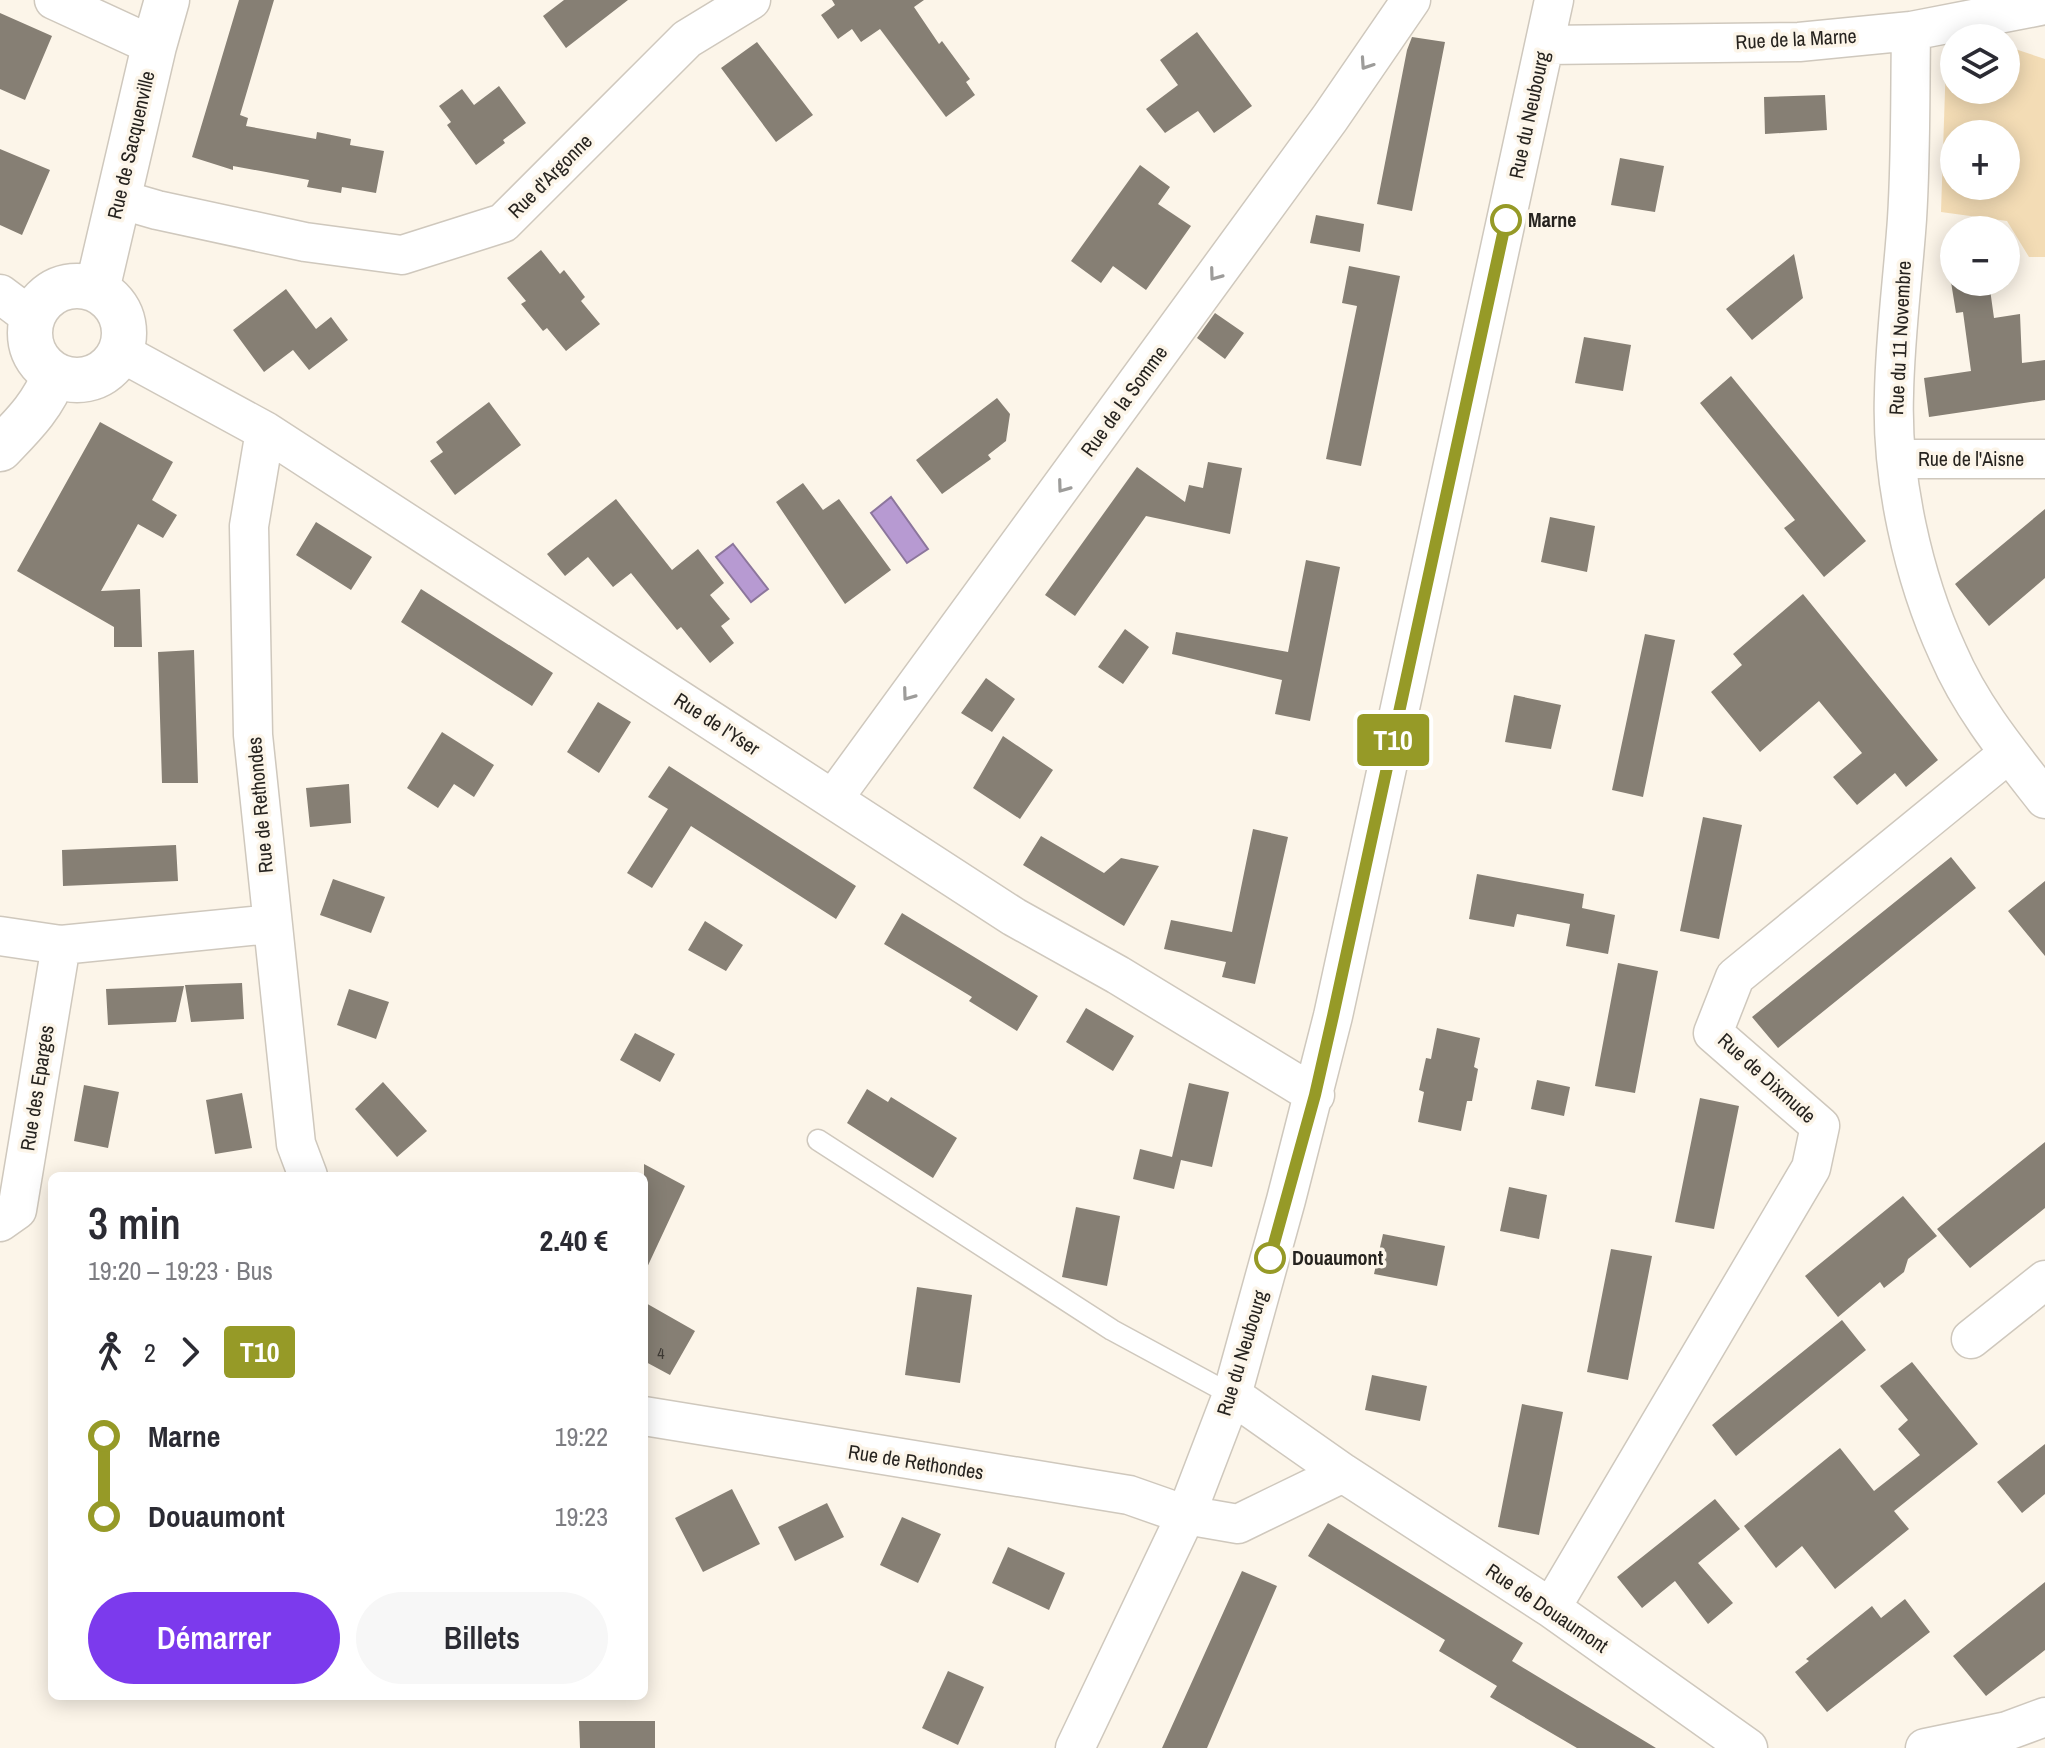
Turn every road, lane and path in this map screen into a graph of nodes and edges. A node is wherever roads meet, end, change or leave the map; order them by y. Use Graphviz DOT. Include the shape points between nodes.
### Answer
graph roads {
  1 [pos="54,0"];
  2 [pos="167,0"];
  3 [pos="751,0"];
  4 [pos="1411,0"];
  5 [pos="1554,0"];
  6 [pos="2025,5"];
  7 [pos="1911,31"];
  8 [pos="1545,45"];
  9 [pos="154,46"];
  10 [pos="119,199"];
  11 [pos="97,290"];
  12 [pos="16,306"];
  13 [pos="120,352"];
  14 [pos="54,375"];
  15 [pos="265,431"];
  16 [pos="0,449"];
  17 [pos="1898,459"];
  18 [pos="2045,459"];
  19 [pos="2009,753"];
  20 [pos="833,799"];
  21 [pos="2045,799"];
  22 [pos="271,924"];
  23 [pos="0,936"];
  24 [pos="61,945"];
  25 [pos="1315,1095"];
  26 [pos="818,1140"];
  27 [pos="306,1172"];
  28 [pos="0,1222"];
  29 [pos="2045,1280"];
  30 [pos="1971,1339"];
  31 [pos="1232,1395"];
  32 [pos="648,1417"];
  33 [pos="1343,1473"];
  34 [pos="1186,1515"];
  35 [pos="1551,1608"];
  36 [pos="2045,1717"];
  37 [pos="1727,1743"];
  38 [pos="1075,1748"];
  39 [pos="1777,1748"];
  40 [pos="1925,1748"];
  1 -- 9 [label="street"];
  2 -- 9 [label="street, Rue de Sacquenville"];
  3 -- 10 [label="street, Rue d'Argonne" via="687,39 503,223 402,255 305,242"];
  4 -- 20 [label="street, Rue de la Somme, one-way"];
  5 -- 8 [label="street, Rue du Neubourg"];
  6 -- 7 [label="street, Rue de la Marne"];
  7 -- 8 [label="street, Rue de la Marne" via="1799,42"];
  7 -- 17 [label="street, Rue du 11 Novembre" via="1907,215 1894,397"];
  8 -- 25 [label="street, Rue du Neubourg"];
  9 -- 10 [label="street, Rue de Sacquenville"];
  10 -- 11 [label="street, Rue de Sacquenville"];
  11 -- 12 [label="street" via="58,290 39,304"];
  11 -- 13 [label="street" via="119,311 124,326"];
  12 -- 14 [label="street" via="39,363"];
  13 -- 14 [label="street" via="96,377 81,381"];
  13 -- 15 [label="street, Rue de l'Yser"];
  14 -- 16 [label="street" via="30,417"];
  15 -- 20 [label="street, Rue de l'Yser"];
  15 -- 22 [label="street, Rue de Rethondes" via="249,526 253,735"];
  17 -- 18 [label="street, Rue de l'Aisne"];
  17 -- 19 [label="street, Rue du 11 Novembre" via="1920,582 1966,690"];
  19 -- 21 [label="street, Rue du 11 Novembre"];
  19 -- 35 [label="street, Rue de Dixmude" via="1735,977 1713,1033 1820,1126 1811,1168"];
  20 -- 25 [label="street, Rue de l'Yser" via="1014,917"];
  22 -- 24 [label="street"];
  22 -- 27 [label="street, Rue de Rethondes" via="296,1144"];
  23 -- 24 [label="street"];
  24 -- 28 [label="street, Rue des Eparges" via="17,1210"];
  25 -- 31 [label="street, Rue du Neubourg"];
  26 -- 31 [label="lane" via="1112,1330"];
  29 -- 30 [label="street"];
  31 -- 33 [label="street, Rue de Douaumont"];
  31 -- 34 [label="street, Rue du Neubourg"];
  32 -- 34 [label="street, Rue de Rethondes" via="1129,1495"];
  33 -- 34 [label="street" via="1238,1524"];
  33 -- 35 [label="street, Rue de Douaumont"];
  34 -- 38 [label="street, Rue du Neubourg"];
  35 -- 37 [label="street, Rue de Douaumont"];
  36 -- 40 [label="street" via="2007,1731"];
  37 -- 39 [label="street"];
}
